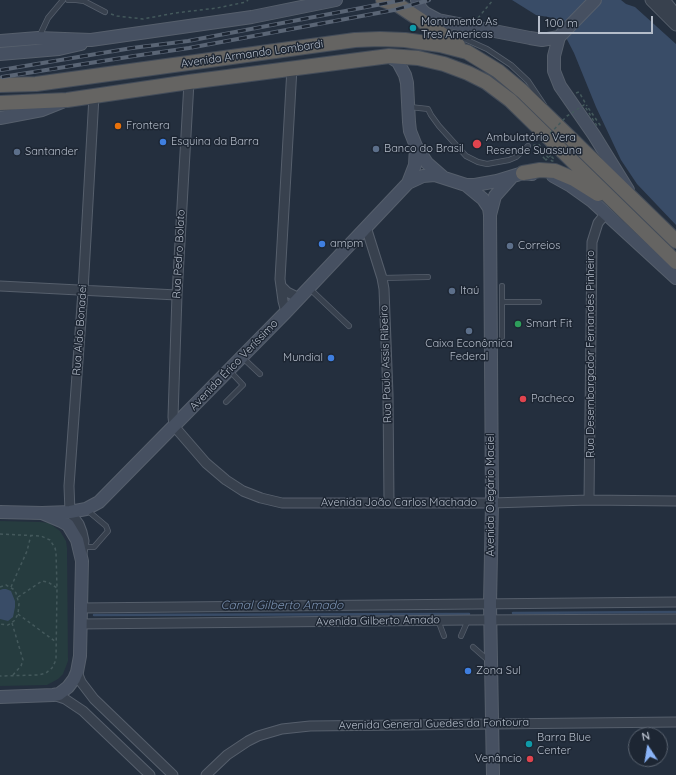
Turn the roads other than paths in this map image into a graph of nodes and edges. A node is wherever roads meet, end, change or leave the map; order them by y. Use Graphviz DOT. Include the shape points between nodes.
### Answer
graph roads {
  1 [pos="63,0"];
  2 [pos="68,0"];
  3 [pos="76,0"];
  4 [pos="336,0"];
  5 [pos="383,0"];
  6 [pos="418,0"];
  7 [pos="595,0"];
  8 [pos="651,0"];
  9 [pos="664,0"];
  10 [pos="105,12"];
  11 [pos="676,16"];
  12 [pos="423,22"];
  13 [pos="676,25"];
  14 [pos="446,26"];
  15 [pos="561,36"];
  16 [pos="38,38"];
  17 [pos="91,40"];
  18 [pos="0,41"];
  19 [pos="467,52"];
  20 [pos="0,54"];
  21 [pos="389,56"];
  22 [pos="292,68"];
  23 [pos="189,82"];
  24 [pos="0,85"];
  25 [pos="94,96"];
  26 [pos="67,100"];
  27 [pos="0,103"];
  28 [pos="408,107"];
  29 [pos="0,113"];
  30 [pos="29,113"];
  31 [pos="0,118"];
  32 [pos="554,124"];
  33 [pos="416,146"];
  34 [pos="528,146"];
  35 [pos="517,176"];
  36 [pos="444,177"];
  37 [pos="408,183"];
  38 [pos="466,185"];
  39 [pos="638,205"];
  40 [pos="610,208"];
  41 [pos="490,215"];
  42 [pos="366,228"];
  43 [pos="676,241"];
  44 [pos="676,262"];
  45 [pos="428,277"];
  46 [pos="382,278"];
  47 [pos="676,278"];
  48 [pos="0,286"];
  49 [pos="281,286"];
  50 [pos="502,286"];
  51 [pos="309,288"];
  52 [pos="82,290"];
  53 [pos="177,295"];
  54 [pos="299,298"];
  55 [pos="502,302"];
  56 [pos="539,302"];
  57 [pos="286,312"];
  58 [pos="496,320"];
  59 [pos="349,326"];
  60 [pos="502,337"];
  61 [pos="242,357"];
  62 [pos="229,370"];
  63 [pos="260,374"];
  64 [pos="226,402"];
  65 [pos="174,426"];
  66 [pos="589,500"];
  67 [pos="676,500"];
  68 [pos="389,503"];
  69 [pos="492,503"];
  70 [pos="86,509"];
  71 [pos="0,512"];
  72 [pos="70,512"];
  73 [pos="42,513"];
  74 [pos="83,547"];
  75 [pos="82,561"];
  76 [pos="676,602"];
  77 [pos="490,604"];
  78 [pos="80,608"];
  79 [pos="676,619"];
  80 [pos="438,620"];
  81 [pos="468,620"];
  82 [pos="490,620"];
  83 [pos="80,624"];
  84 [pos="444,636"];
  85 [pos="462,636"];
  86 [pos="473,647"];
  87 [pos="491,663"];
  88 [pos="77,672"];
  89 [pos="53,695"];
  90 [pos="0,697"];
  91 [pos="676,722"];
  92 [pos="493,723"];
  93 [pos="150,775"];
  94 [pos="173,775"];
  95 [pos="206,775"];
  96 [pos="493,775"];
  1 -- 16 [label="lane" via="46,22"];
  2 -- 3 [label="lane"];
  3 -- 10 [label="lane" via="84,1"];
  4 -- 17 [label="main road" via="252,17"];
  5 -- 12 [label="highway" via="398,5"];
  6 -- 14 [label="main road" via="421,9"];
  7 -- 15 [label="main road"];
  8 -- 13 [label="street"];
  9 -- 11 [label="street"];
  12 -- 14 [label="lane"];
  12 -- 19 [label="highway"];
  14 -- 15 [label="main road" via="547,40"];
  14 -- 32 [label="lane" via="495,53 520,73 536,91"];
  15 -- 39 [label="main road" via="555,49 553,64 560,86"];
  16 -- 17 [label="main road"];
  16 -- 18 [label="main road"];
  17 -- 20 [label="main road" via="59,49"];
  19 -- 24 [label="highway, Avenida Armando Lombardi" via="405,40 355,40 36,84"];
  19 -- 32 [label="highway, Avenida Armando Lombardi" via="498,71"];
  21 -- 22 [label="highway, Avenida Armando Lombardi"];
  21 -- 28 [label="main road" via="404,70"];
  21 -- 40 [label="highway, Avenida Armando Lombardi" via="418,58 444,64 486,82 510,100"];
  22 -- 23 [label="highway, Avenida Armando Lombardi"];
  22 -- 49 [label="street"];
  23 -- 25 [label="highway, Avenida Armando Lombardi"];
  23 -- 53 [label="street, Rua Pedro Bolato"];
  25 -- 26 [label="highway, Avenida Armando Lombardi"];
  25 -- 52 [label="street, Rua Aldo Bonadei"];
  26 -- 27 [label="highway, Avenida Armando Lombardi"];
  26 -- 30 [label="main road, Avenida Armando Lombardi"];
  28 -- 33 [label="main road" via="410,131"];
  28 -- 34 [label="lane" via="428,109 439,126 466,156 478,162 487,164 509,160"];
  29 -- 30 [label="main road"];
  30 -- 31 [label="main road, Avenida Armando Lombardi"];
  32 -- 39 [label="highway, Avenida Armando Lombardi"];
  33 -- 36 [label="main road" via="427,163"];
  33 -- 37 [label="main road" via="415,165"];
  35 -- 38 [label="main road"];
  35 -- 40 [label="highway" via="540,170 555,171 574,179"];
  35 -- 41 [label="main road, Avenida Olegário Maciel" via="495,196"];
  36 -- 37 [label="main road" via="423,176"];
  36 -- 38 [label="main road"];
  37 -- 42 [label="main road, Avenida Érico Veríssimo"];
  38 -- 41 [label="main road, Avenida Olegário Maciel" via="483,199"];
  39 -- 43 [label="highway, Avenida Armando Lombardi"];
  40 -- 44 [label="highway"];
  40 -- 47 [label="main road"];
  40 -- 66 [label="street, Rua Desembargador Fernandes Pinheiro" via="594,230 592,242"];
  41 -- 58 [label="main road, Avenida Olegário Maciel"];
  42 -- 46 [label="street, Rua Paulo Assis Ribeiro"];
  42 -- 51 [label="main road, Avenida Érico Veríssimo"];
  45 -- 46 [label="lane"];
  46 -- 68 [label="street, Rua Paulo Assis Ribeiro" via="388,395"];
  48 -- 52 [label="street"];
  49 -- 54 [label="street"];
  49 -- 57 [label="street"];
  50 -- 55 [label="lane"];
  51 -- 54 [label="main road, Avenida Érico Veríssimo"];
  51 -- 59 [label="lane"];
  52 -- 53 [label="street"];
  52 -- 72 [label="street, Rua Aldo Bonadei" via="69,486"];
  53 -- 65 [label="street, Rua Pedro Bolato"];
  54 -- 57 [label="main road, Avenida Érico Veríssimo"];
  55 -- 56 [label="lane"];
  55 -- 58 [label="lane"];
  57 -- 61 [label="main road, Avenida Érico Veríssimo"];
  58 -- 60 [label="lane"];
  58 -- 69 [label="main road, Avenida Olegário Maciel"];
  61 -- 62 [label="main road, Avenida Érico Veríssimo"];
  61 -- 63 [label="lane"];
  62 -- 64 [label="lane" via="243,385"];
  62 -- 65 [label="main road, Avenida Érico Veríssimo"];
  65 -- 68 [label="street, Avenida João Carlos Machado" via="206,463 226,480 243,491 261,498 282,503"];
  65 -- 70 [label="main road, Avenida Érico Veríssimo" via="99,502"];
  66 -- 67 [label="street, Avenida João Carlos Machado"];
  66 -- 69 [label="street, Avenida João Carlos Machado"];
  68 -- 69 [label="street, Avenida João Carlos Machado"];
  69 -- 77 [label="main road, Avenida Olegário Maciel"];
  70 -- 72 [label="main road, Avenida Érico Veríssimo"];
  70 -- 74 [label="lane" via="106,526 108,531 94,547"];
  71 -- 73 [label="main road, Avenida Érico Veríssimo"];
  72 -- 73 [label="main road, Avenida Érico Veríssimo"];
  72 -- 74 [label="street" via="82,532"];
  73 -- 75 [label="main road" via="68,525 77,540"];
  74 -- 75 [label="street"];
  75 -- 78 [label="main road"];
  76 -- 77 [label="street, Avenida Gilberto Amado"];
  77 -- 78 [label="street, Avenida Gilberto Amado"];
  77 -- 82 [label="main road, Avenida Olegário Maciel"];
  78 -- 83 [label="main road"];
  79 -- 82 [label="street, Avenida Gilberto Amado"];
  80 -- 81 [label="street, Avenida Gilberto Amado"];
  80 -- 83 [label="street, Avenida Gilberto Amado"];
  80 -- 84 [label="lane"];
  81 -- 82 [label="street, Avenida Gilberto Amado"];
  81 -- 85 [label="lane"];
  82 -- 87 [label="main road, Avenida Olegário Maciel"];
  83 -- 88 [label="main road"];
  86 -- 87 [label="lane"];
  87 -- 92 [label="main road, Avenida Olegário Maciel"];
  88 -- 89 [label="main road" via="68,687"];
  88 -- 94 [label="street" via="94,699"];
  89 -- 90 [label="main road"];
  89 -- 93 [label="street" via="83,712"];
  91 -- 92 [label="street, Avenida General Guedes da Fontoura"];
  92 -- 95 [label="street, Avenida General Guedes da Fontoura" via="310,726 282,729 248,741 227,755"];
  92 -- 96 [label="main road, Avenida Olegário Maciel"];
}
